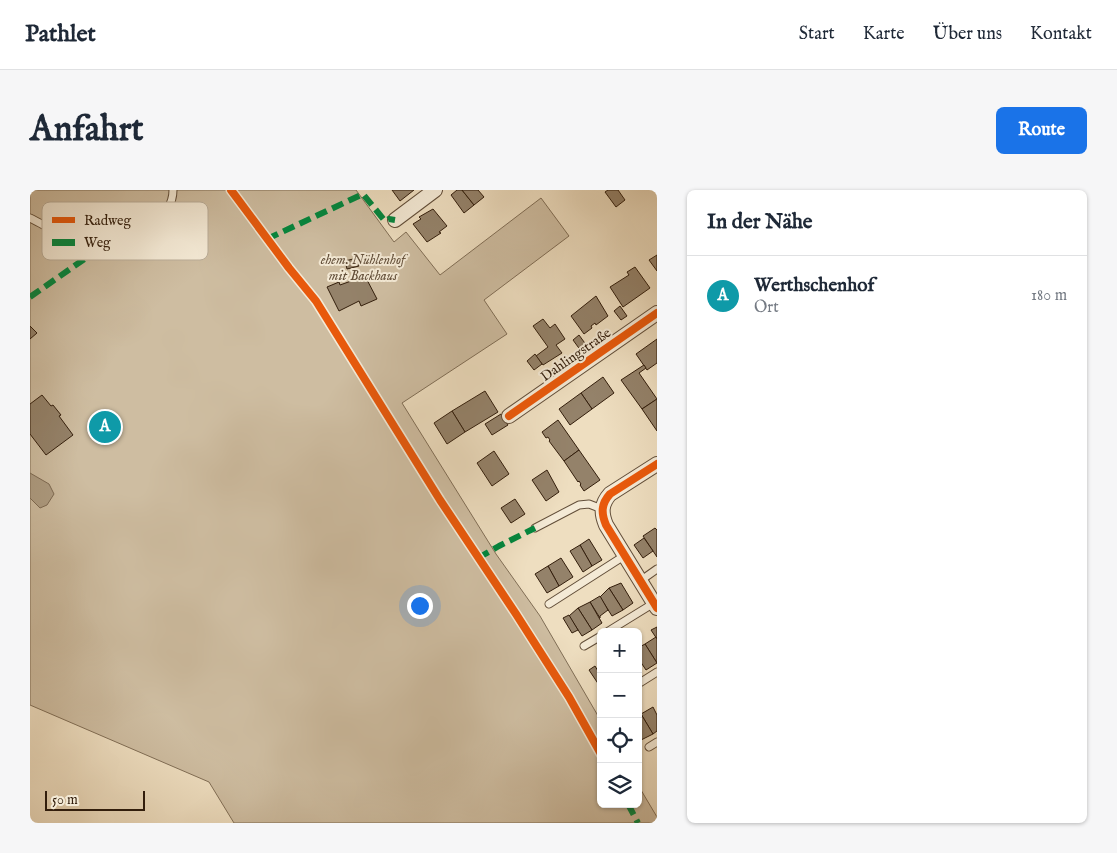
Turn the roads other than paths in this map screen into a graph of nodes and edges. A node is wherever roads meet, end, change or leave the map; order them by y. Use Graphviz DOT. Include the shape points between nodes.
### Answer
graph roads {
  1 [pos="435,190"];
  2 [pos="30,218"];
  3 [pos="395,220"];
  4 [pos="42,224"];
  5 [pos="657,313"];
  6 [pos="509,416"];
  7 [pos="657,464"];
  8 [pos="602,509"];
  9 [pos="535,528"];
  10 [pos="624,556"];
  11 [pos="657,570"];
  12 [pos="640,581"];
  13 [pos="550,604"];
  14 [pos="655,605"];
  15 [pos="614,628"];
  16 [pos="597,638"];
  17 [pos="584,646"];
  18 [pos="657,672"];
  19 [pos="642,681"];
  20 [pos="657,742"];
  21 [pos="649,747"];
  1 -- 3 [label="street"];
  2 -- 4 [label="lane"];
  5 -- 6 [label="street, Dahlingstraße"];
  7 -- 8 [label="street" via="610,494"];
  8 -- 9 [label="lane" via="589,504 579,505"];
  8 -- 10 [label="street" via="606,526"];
  10 -- 12 [label="street"];
  10 -- 13 [label="lane"];
  11 -- 12 [label="lane"];
  12 -- 14 [label="street"];
  14 -- 15 [label="lane"];
  16 -- 17 [label="lane"];
  18 -- 19 [label="lane"];
  20 -- 21 [label="lane"];
}
